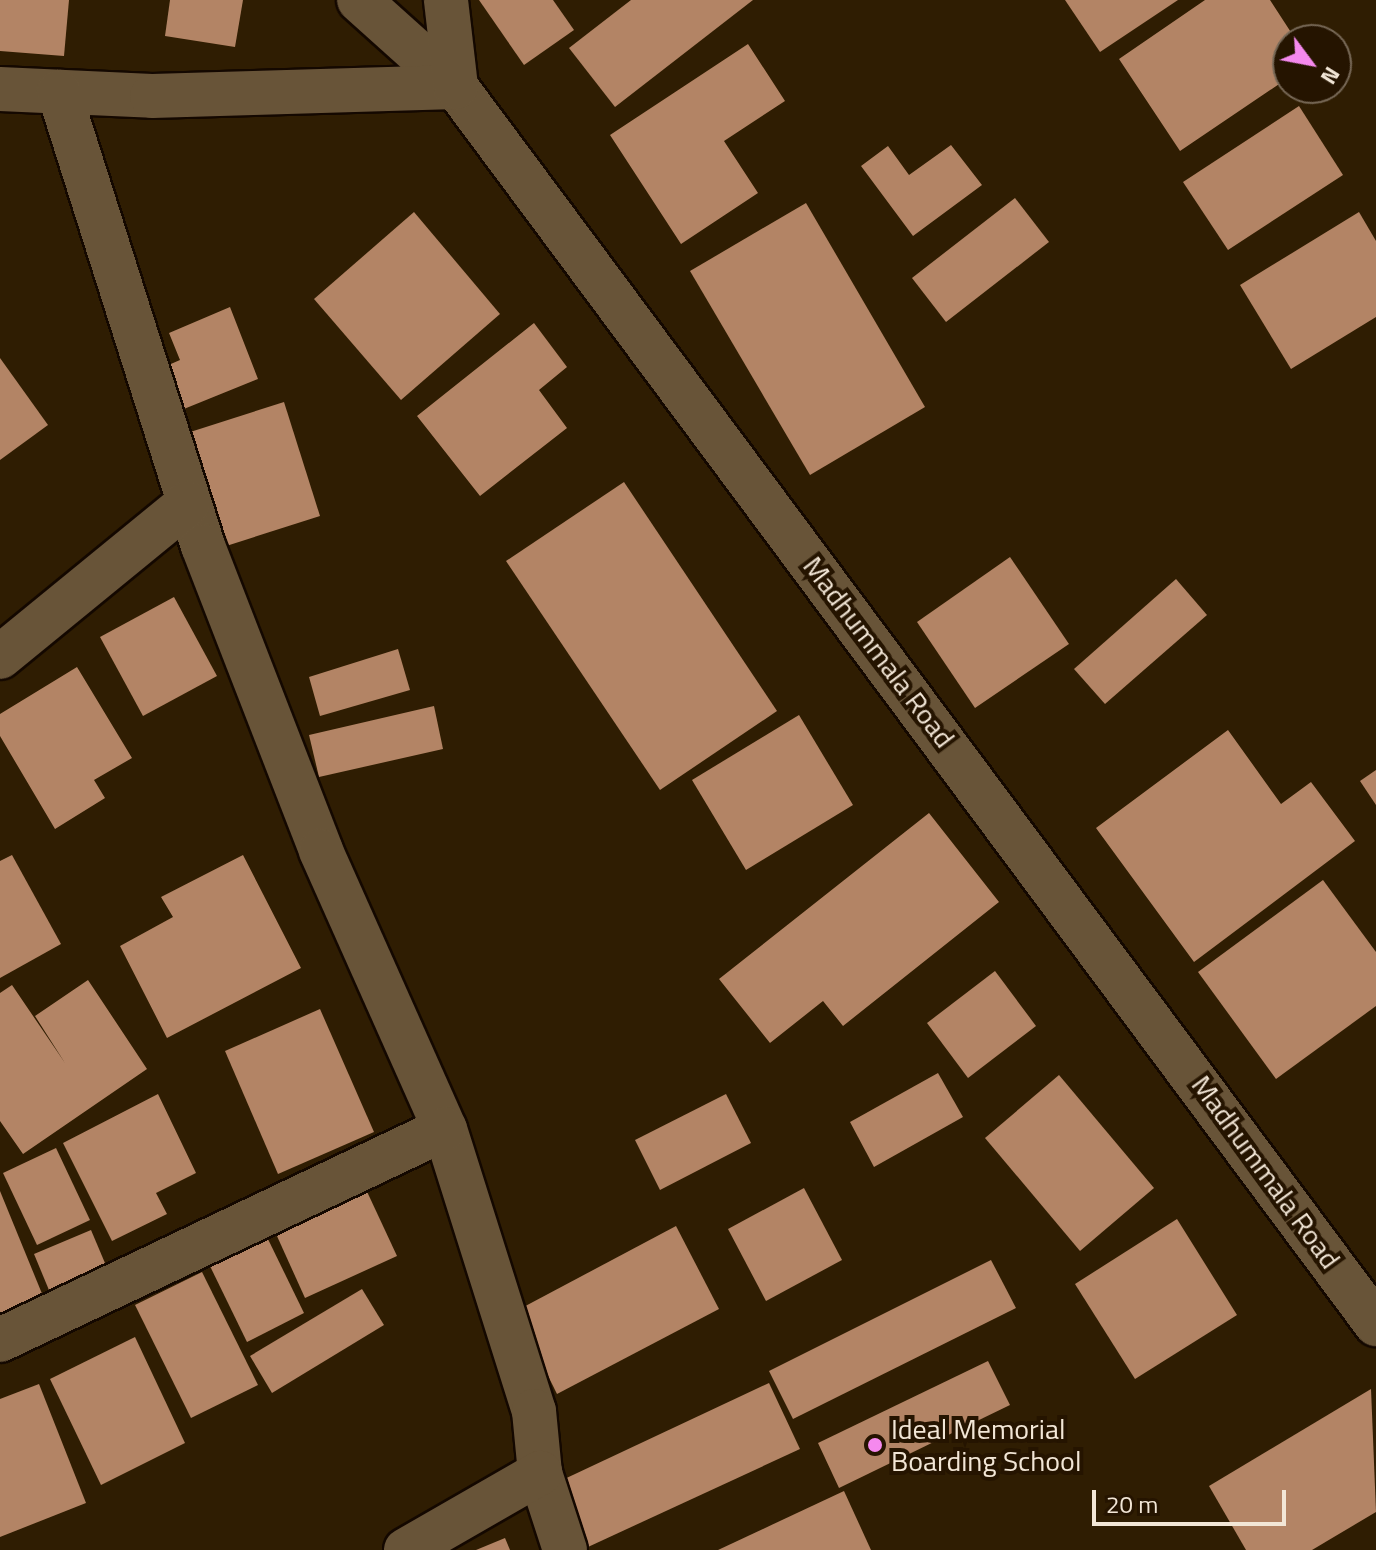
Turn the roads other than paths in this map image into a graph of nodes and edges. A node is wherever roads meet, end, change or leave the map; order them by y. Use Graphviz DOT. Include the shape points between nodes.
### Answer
graph roads {
  1 [pos="359,0"];
  2 [pos="446,0"];
  3 [pos="456,87"];
  4 [pos="0,89"];
  5 [pos="59,92"];
  6 [pos="188,503"];
  7 [pos="0,657"];
  8 [pos="445,1129"];
  9 [pos="1376,1324"];
  10 [pos="0,1340"];
  11 [pos="540,1473"];
  12 [pos="406,1550"];
  13 [pos="565,1550"];
  1 -- 3 [label="street, Madhummala Road"];
  2 -- 3 [label="street"];
  3 -- 5 [label="street"];
  3 -- 9 [label="street, Madhummala Road"];
  4 -- 5 [label="street"];
  5 -- 6 [label="street"];
  6 -- 7 [label="street"];
  6 -- 8 [label="street" via="321,851"];
  8 -- 10 [label="street"];
  8 -- 11 [label="street" via="534,1411"];
  11 -- 12 [label="street"];
  11 -- 13 [label="street"];
}
